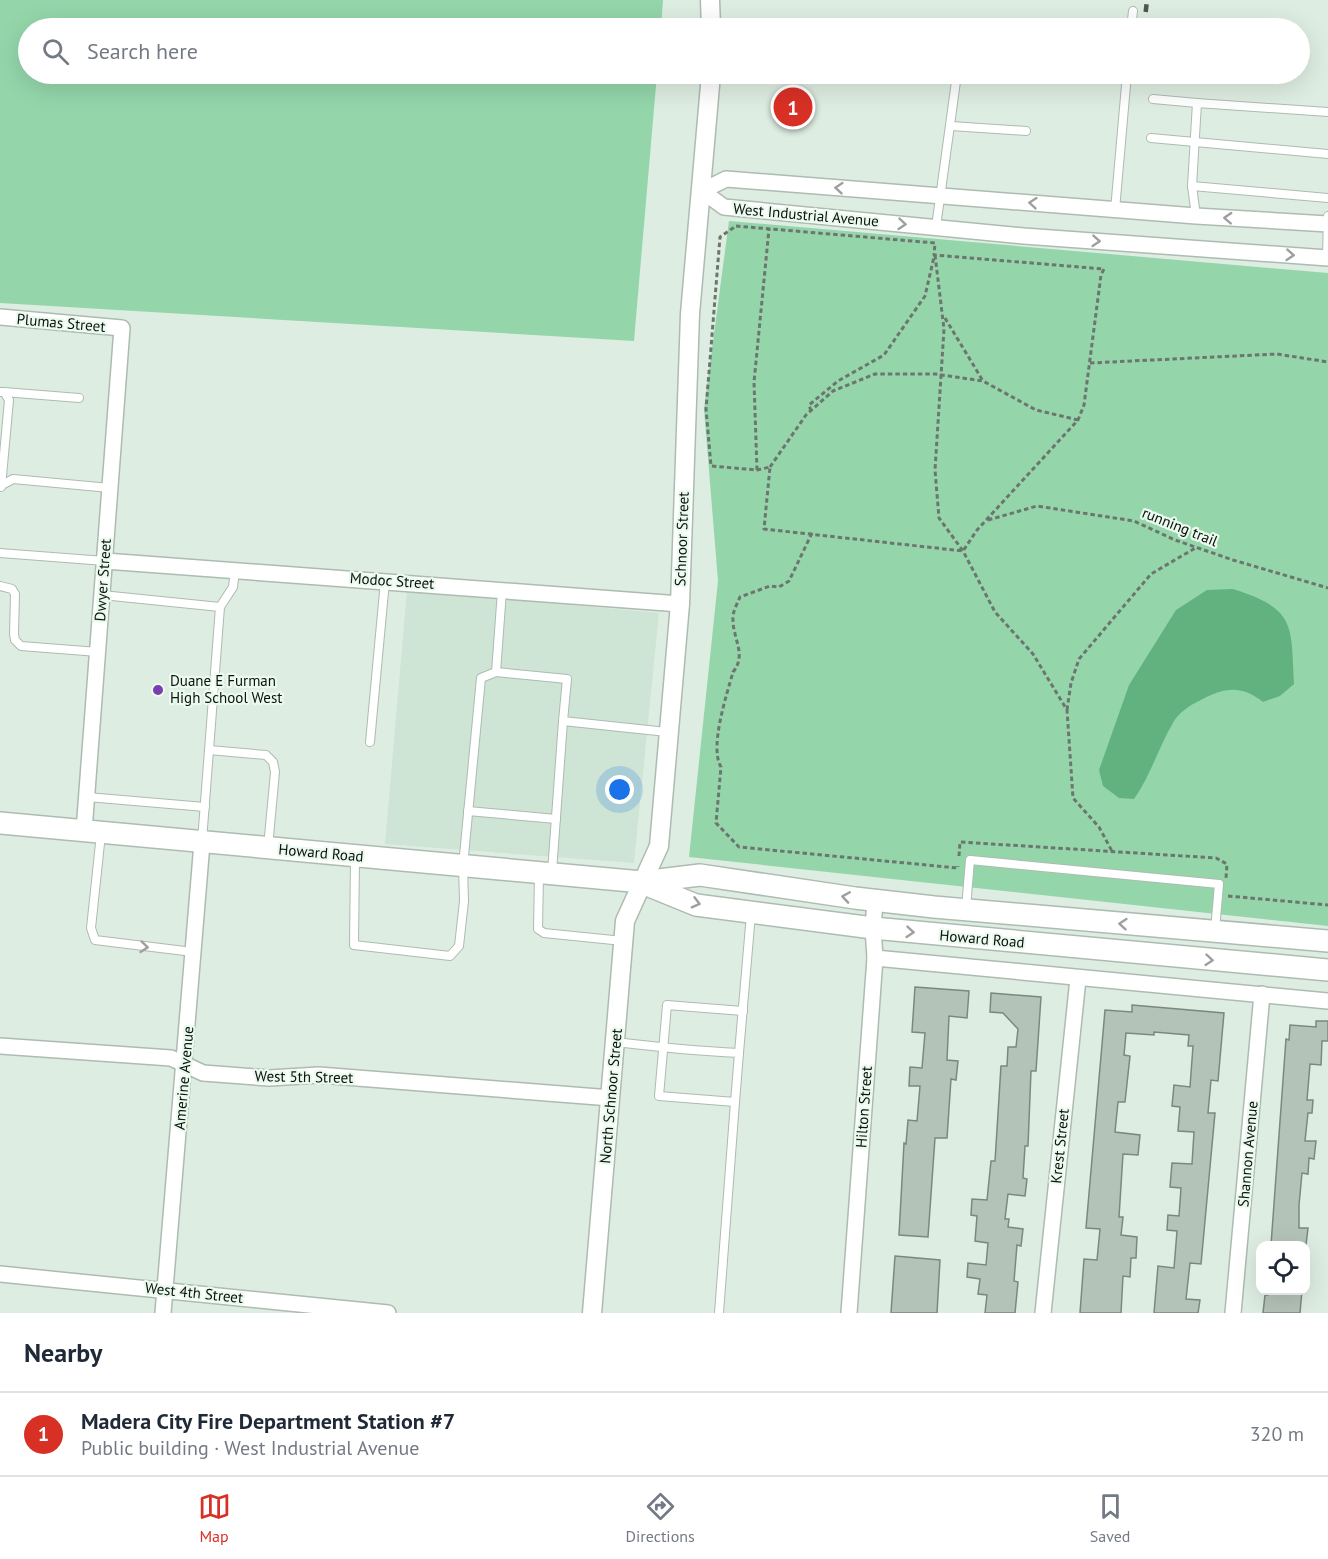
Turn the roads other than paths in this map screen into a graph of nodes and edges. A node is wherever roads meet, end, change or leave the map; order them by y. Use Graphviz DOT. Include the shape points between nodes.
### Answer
graph roads {
  1 [pos="710,0"];
  2 [pos="1133,11"];
  3 [pos="711,18"];
  4 [pos="1132,18"];
  5 [pos="710,84"];
  6 [pos="956,84"];
  7 [pos="1126,84"];
  8 [pos="1153,99"];
  9 [pos="1197,103"];
  10 [pos="1328,112"];
  11 [pos="951,126"];
  12 [pos="1026,131"];
  13 [pos="1151,138"];
  14 [pos="1195,142"];
  15 [pos="1328,154"];
  16 [pos="1192,186"];
  17 [pos="702,191"];
  18 [pos="941,196"];
  19 [pos="1328,198"];
  20 [pos="1116,210"];
  21 [pos="1196,216"];
  22 [pos="1328,221"];
  23 [pos="936,227"];
  24 [pos="1328,258"];
  25 [pos="0,317"];
  26 [pos="122,328"];
  27 [pos="2,392"];
  28 [pos="79,398"];
  29 [pos="0,486"];
  30 [pos="110,488"];
  31 [pos="0,553"];
  32 [pos="105,561"];
  33 [pos="235,570"];
  34 [pos="385,581"];
  35 [pos="0,586"];
  36 [pos="502,589"];
  37 [pos="102,595"];
  38 [pos="680,604"];
  39 [pos="220,607"];
  40 [pos="98,652"];
  41 [pos="496,672"];
  42 [pos="563,721"];
  43 [pos="669,732"];
  44 [pos="370,742"];
  45 [pos="209,750"];
  46 [pos="87,797"];
  47 [pos="205,807"];
  48 [pos="468,811"];
  49 [pos="556,819"];
  50 [pos="0,823"];
  51 [pos="93,832"];
  52 [pos="202,843"];
  53 [pos="268,848"];
  54 [pos="355,856"];
  55 [pos="463,866"];
  56 [pos="546,874"];
  57 [pos="642,882"];
  58 [pos="875,901"];
  59 [pos="966,910"];
  60 [pos="751,912"];
  61 [pos="873,928"];
  62 [pos="1210,931"];
  63 [pos="623,941"];
  64 [pos="1328,941"];
  65 [pos="1110,951"];
  66 [pos="194,952"];
  67 [pos="875,958"];
  68 [pos="1328,970"];
  69 [pos="1078,979"];
  70 [pos="1262,994"];
  71 [pos="1328,1001"];
  72 [pos="743,1011"];
  73 [pos="616,1042"];
  74 [pos="0,1046"];
  75 [pos="663,1047"];
  76 [pos="739,1053"];
  77 [pos="185,1065"];
  78 [pos="611,1098"];
  79 [pos="735,1102"];
  80 [pos="0,1274"];
  81 [pos="165,1290"];
  82 [pos="163,1313"];
  83 [pos="388,1313"];
  84 [pos="592,1313"];
  85 [pos="720,1313"];
  86 [pos="849,1313"];
  87 [pos="1043,1313"];
  88 [pos="1233,1313"];
  1 -- 3 [label="street"];
  2 -- 4 [label="lane"];
  5 -- 17 [label="street, Schnoor Street"];
  6 -- 11 [label="lane"];
  7 -- 20 [label="lane"];
  8 -- 9 [label="lane"];
  9 -- 10 [label="lane"];
  9 -- 14 [label="lane"];
  11 -- 12 [label="lane"];
  11 -- 18 [label="lane"];
  13 -- 14 [label="lane"];
  14 -- 15 [label="lane"];
  14 -- 16 [label="lane"];
  16 -- 19 [label="lane"];
  16 -- 21 [label="lane"];
  18 -- 17 [label="street, West Industrial Avenue, one-way" via="726,179"];
  17 -- 23 [label="street, West Industrial Avenue, one-way" via="724,207"];
  17 -- 38 [label="street, Schnoor Street" via="690,314"];
  20 -- 18 [label="street, West Industrial Avenue, one-way"];
  18 -- 23 [label="lane"];
  20 -- 21 [label="street, West Industrial Avenue"];
  22 -- 21 [label="street, West Industrial Avenue, one-way"];
  22 -- 24 [label="lane"];
  23 -- 24 [label="street, West Industrial Avenue, one-way"];
  25 -- 26 [label="street, Plumas Street"];
  26 -- 30 [label="street, Dwyer Street"];
  27 -- 28 [label="lane"];
  27 -- 29 [label="lane" via="9,400"];
  29 -- 30 [label="lane" via="13,479"];
  30 -- 32 [label="street, Dwyer Street"];
  31 -- 32 [label="lane"];
  32 -- 33 [label="street, Modoc Street"];
  32 -- 37 [label="street, Dwyer Street"];
  33 -- 34 [label="street, Modoc Street"];
  33 -- 39 [label="lane" via="233,587"];
  34 -- 36 [label="street, Modoc Street"];
  34 -- 44 [label="lane"];
  35 -- 40 [label="lane" via="15,594 14,634 21,646"];
  36 -- 38 [label="street, Modoc Street"];
  36 -- 41 [label="lane"];
  37 -- 39 [label="lane"];
  37 -- 40 [label="street, Dwyer Street"];
  38 -- 43 [label="street, Schnoor Street"];
  39 -- 45 [label="lane"];
  40 -- 46 [label="street, Dwyer Street"];
  41 -- 42 [label="lane" via="567,679"];
  41 -- 48 [label="lane" via="481,678"];
  42 -- 43 [label="lane"];
  42 -- 49 [label="lane"];
  43 -- 57 [label="street, Schnoor Street" via="659,846"];
  45 -- 47 [label="lane"];
  45 -- 53 [label="lane" via="266,755 273,762"];
  46 -- 47 [label="lane"];
  46 -- 51 [label="street, Dwyer Street"];
  47 -- 52 [label="lane"];
  48 -- 49 [label="lane"];
  48 -- 55 [label="lane"];
  49 -- 56 [label="lane"];
  50 -- 51 [label="main road, Howard Road"];
  51 -- 52 [label="main road, Howard Road"];
  51 -- 66 [label="lane, one-way" via="98,867 91,928 95,940"];
  52 -- 53 [label="main road, Howard Road"];
  52 -- 66 [label="street, Amerine Avenue"];
  53 -- 54 [label="main road, Howard Road"];
  54 -- 55 [label="main road, Howard Road"];
  54 -- 55 [label="lane" via="354,945 450,956 459,946"];
  55 -- 56 [label="main road, Howard Road"];
  56 -- 57 [label="main road, Howard Road"];
  56 -- 63 [label="lane" via="538,929 544,933"];
  58 -- 57 [label="main road, Howard Road, one-way" via="700,875"];
  57 -- 60 [label="main road, Howard Road, one-way" via="696,905"];
  57 -- 63 [label="street, North Schnoor Street" via="625,921"];
  58 -- 59 [label="main road, Howard Road"];
  58 -- 61 [label="street, Hilton Street"];
  62 -- 59 [label="main road, Howard Road, one-way"];
  59 -- 62 [label="lane" via="970,860 1219,884"];
  60 -- 61 [label="main road, Howard Road"];
  60 -- 72 [label="lane"];
  61 -- 65 [label="main road, Howard Road, one-way"];
  61 -- 67 [label="street, Hilton Street"];
  62 -- 64 [label="main road, Howard Road"];
  62 -- 65 [label="main road" via="1195,941 1149,941"];
  63 -- 73 [label="street, North Schnoor Street"];
  65 -- 68 [label="main road, Howard Road, one-way"];
  66 -- 77 [label="street, Amerine Avenue"];
  67 -- 69 [label="street"];
  67 -- 86 [label="street, Hilton Street"];
  69 -- 70 [label="street"];
  69 -- 87 [label="street, Krest Street"];
  70 -- 71 [label="street"];
  70 -- 88 [label="street, Shannon Avenue"];
  72 -- 75 [label="lane" via="667,1005"];
  72 -- 76 [label="lane"];
  73 -- 75 [label="lane"];
  73 -- 78 [label="street, North Schnoor Street"];
  74 -- 77 [label="street, West 5th Street" via="171,1058"];
  75 -- 76 [label="lane"];
  75 -- 79 [label="lane" via="659,1096"];
  76 -- 79 [label="lane"];
  77 -- 78 [label="street, West 5th Street" via="203,1073 269,1078 320,1075"];
  77 -- 81 [label="street, Amerine Avenue"];
  78 -- 84 [label="street, North Schnoor Street"];
  79 -- 85 [label="lane"];
  80 -- 81 [label="street, West 4th Street"];
  81 -- 82 [label="street, Amerine Avenue"];
  81 -- 83 [label="street, West 4th Street"];
}
